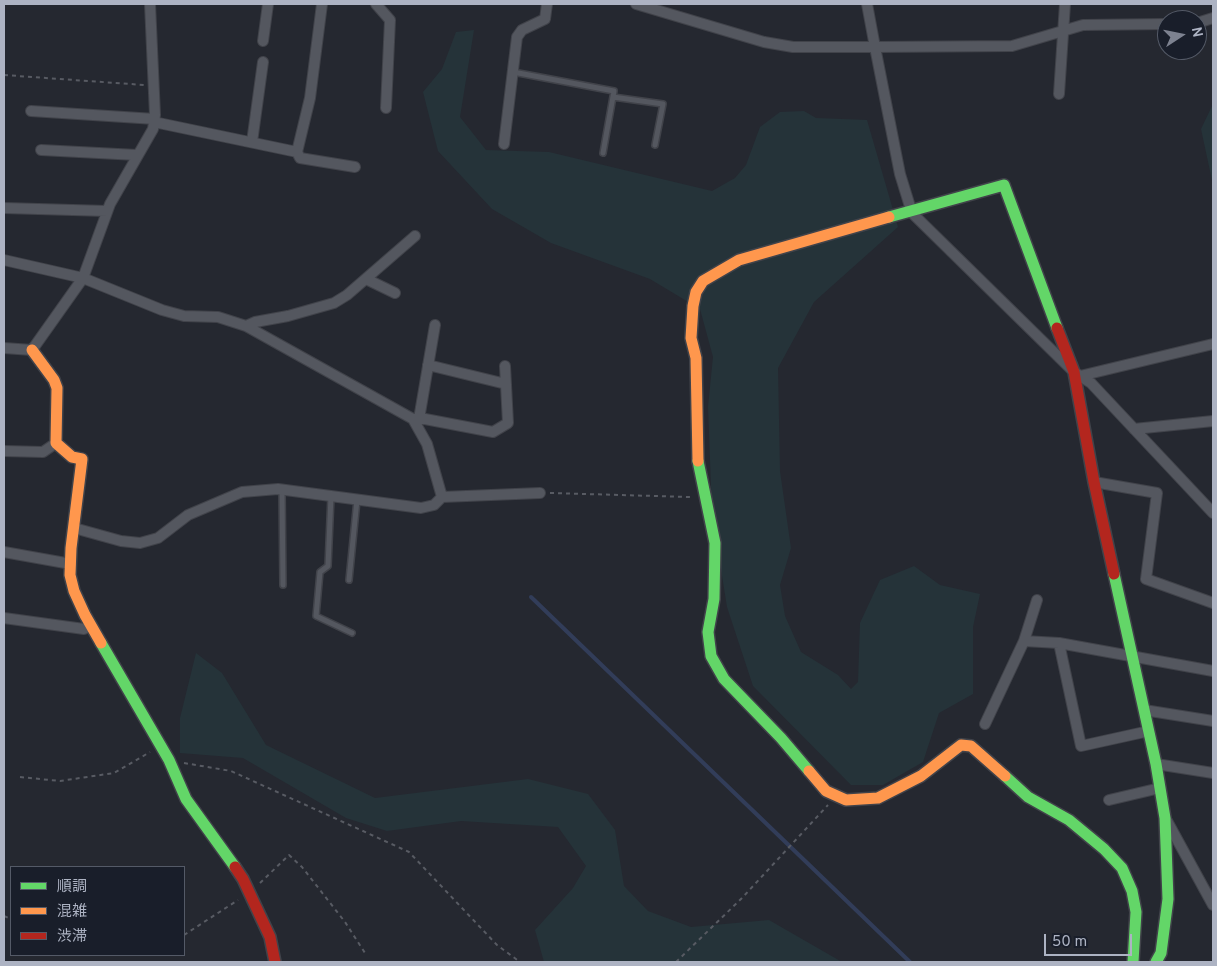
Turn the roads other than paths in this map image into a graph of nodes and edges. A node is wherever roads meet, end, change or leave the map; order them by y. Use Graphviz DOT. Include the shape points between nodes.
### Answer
graph roads {
  1 [pos="150,4"];
  2 [pos="268,4"];
  3 [pos="322,4"];
  4 [pos="376,4"];
  5 [pos="547,4"];
  6 [pos="636,4"];
  7 [pos="867,4"];
  8 [pos="1064,4"];
  9 [pos="1157,24"];
  10 [pos="1064,30"];
  11 [pos="263,41"];
  12 [pos="875,47"];
  13 [pos="263,62"];
  14 [pos="513,72"];
  15 [pos="1059,94"];
  16 [pos="613,97"];
  17 [pos="386,108"];
  18 [pos="31,111"];
  19 [pos="154,121"];
  20 [pos="252,142"];
  21 [pos="504,144"];
  22 [pos="655,145"];
  23 [pos="41,150"];
  24 [pos="297,152"];
  25 [pos="603,154"];
  26 [pos="137,155"];
  27 [pos="355,168"];
  28 [pos="4,208"];
  29 [pos="107,212"];
  30 [pos="912,213"];
  31 [pos="415,236"];
  32 [pos="4,260"];
  33 [pos="83,278"];
  34 [pos="366,279"];
  35 [pos="395,293"];
  36 [pos="435,325"];
  37 [pos="246,326"];
  38 [pos="1213,344"];
  39 [pos="4,348"];
  40 [pos="32,350"];
  41 [pos="428,365"];
  42 [pos="506,366"];
  43 [pos="1077,374"];
  44 [pos="506,384"];
  45 [pos="416,419"];
  46 [pos="1213,421"];
  47 [pos="1134,429"];
  48 [pos="56,443"];
  49 [pos="4,451"];
  50 [pos="1094,482"];
  51 [pos="282,490"];
  52 [pos="540,493"];
  53 [pos="331,496"];
  54 [pos="442,497"];
  55 [pos="357,500"];
  56 [pos="1213,513"];
  57 [pos="74,528"];
  58 [pos="4,552"];
  59 [pos="71,564"];
  60 [pos="350,580"];
  61 [pos="283,585"];
  62 [pos="1037,600"];
  63 [pos="1213,603"];
  64 [pos="4,618"];
  65 [pos="91,625"];
  66 [pos="352,632"];
  67 [pos="1024,641"];
  68 [pos="1059,643"];
  69 [pos="1132,657"];
  70 [pos="1213,671"];
  71 [pos="1144,710"];
  72 [pos="1213,721"];
  73 [pos="986,724"];
  74 [pos="1149,731"];
  75 [pos="1156,764"];
  76 [pos="1213,773"];
  77 [pos="1160,788"];
  78 [pos="1109,800"];
  79 [pos="1165,818"];
  80 [pos="1213,905"];
  81 [pos="275,962"];
  82 [pos="1133,962"];
  83 [pos="1156,962"];
  1 -- 19 [label="street"];
  2 -- 11 [label="street"];
  3 -- 24 [label="street" via="310,98"];
  4 -- 17 [label="street" via="390,20"];
  5 -- 14 [label="street" via="545,19 522,30 517,37"];
  6 -- 12 [label="street" via="764,42 793,47"];
  7 -- 12 [label="street"];
  8 -- 10 [label="street"];
  9 -- 10 [label="street" via="1099,24"];
  10 -- 12 [label="street" via="1012,46"];
  10 -- 15 [label="street"];
  12 -- 30 [label="street" via="900,174"];
  13 -- 20 [label="street"];
  14 -- 16 [label="lane" via="614,91"];
  14 -- 21 [label="street"];
  16 -- 22 [label="lane" via="663,104"];
  16 -- 25 [label="lane"];
  18 -- 19 [label="street"];
  19 -- 20 [label="street"];
  19 -- 26 [label="street" via="153,129"];
  20 -- 24 [label="street"];
  23 -- 26 [label="street"];
  24 -- 27 [label="street" via="300,158"];
  26 -- 29 [label="street"];
  28 -- 29 [label="street"];
  29 -- 33 [label="street"];
  30 -- 43 [label="street"];
  30 -- 43 [label="street" via="1004,186"];
  30 -- 82 [label="street" via="739,260 703,281 696,292 691,338 696,358 696,448 715,543 714,600 708,632 711,656 724,679 826,791 846,800 878,798 921,776 961,745 971,746 1028,798 1069,820 1122,868 1132,891 1136,912"];
  31 -- 34 [label="street"];
  32 -- 33 [label="street"];
  33 -- 37 [label="street" via="162,310 184,316 218,317"];
  33 -- 40 [label="street"];
  34 -- 35 [label="street"];
  34 -- 37 [label="street" via="334,303"];
  36 -- 41 [label="street"];
  37 -- 45 [label="street"];
  38 -- 43 [label="street"];
  39 -- 40 [label="street"];
  40 -- 48 [label="street" via="58,388"];
  41 -- 44 [label="street"];
  41 -- 45 [label="street"];
  42 -- 44 [label="street"];
  43 -- 47 [label="street" via="1091,383"];
  43 -- 50 [label="street"];
  44 -- 45 [label="street" via="508,423 493,432"];
  45 -- 54 [label="street" via="427,444"];
  46 -- 47 [label="street"];
  47 -- 56 [label="street"];
  48 -- 49 [label="street" via="43,452"];
  48 -- 57 [label="street" via="68,454 82,459"];
  50 -- 63 [label="street" via="1157,493 1146,580"];
  50 -- 69 [label="street"];
  51 -- 53 [label="street"];
  51 -- 57 [label="street" via="242,492 214,502 188,515 158,538 140,543"];
  51 -- 61 [label="lane"];
  52 -- 54 [label="street"];
  53 -- 55 [label="street"];
  53 -- 66 [label="lane" via="328,566 320,572 316,616"];
  54 -- 55 [label="street" via="434,505 421,508"];
  55 -- 60 [label="lane"];
  57 -- 59 [label="street"];
  58 -- 59 [label="street"];
  59 -- 65 [label="street" via="74,591"];
  62 -- 67 [label="street"];
  64 -- 65 [label="street" via="84,628"];
  65 -- 81 [label="street" via="161,745 186,799 242,879 270,937"];
  67 -- 68 [label="street"];
  67 -- 73 [label="street"];
  68 -- 69 [label="street"];
  68 -- 74 [label="street" via="1082,746"];
  69 -- 70 [label="street"];
  69 -- 71 [label="street"];
  71 -- 72 [label="street"];
  71 -- 74 [label="street"];
  74 -- 75 [label="street"];
  75 -- 76 [label="street"];
  75 -- 77 [label="street"];
  77 -- 78 [label="street"];
  77 -- 79 [label="street"];
  79 -- 80 [label="street"];
  79 -- 83 [label="street" via="1168,899"];
}
